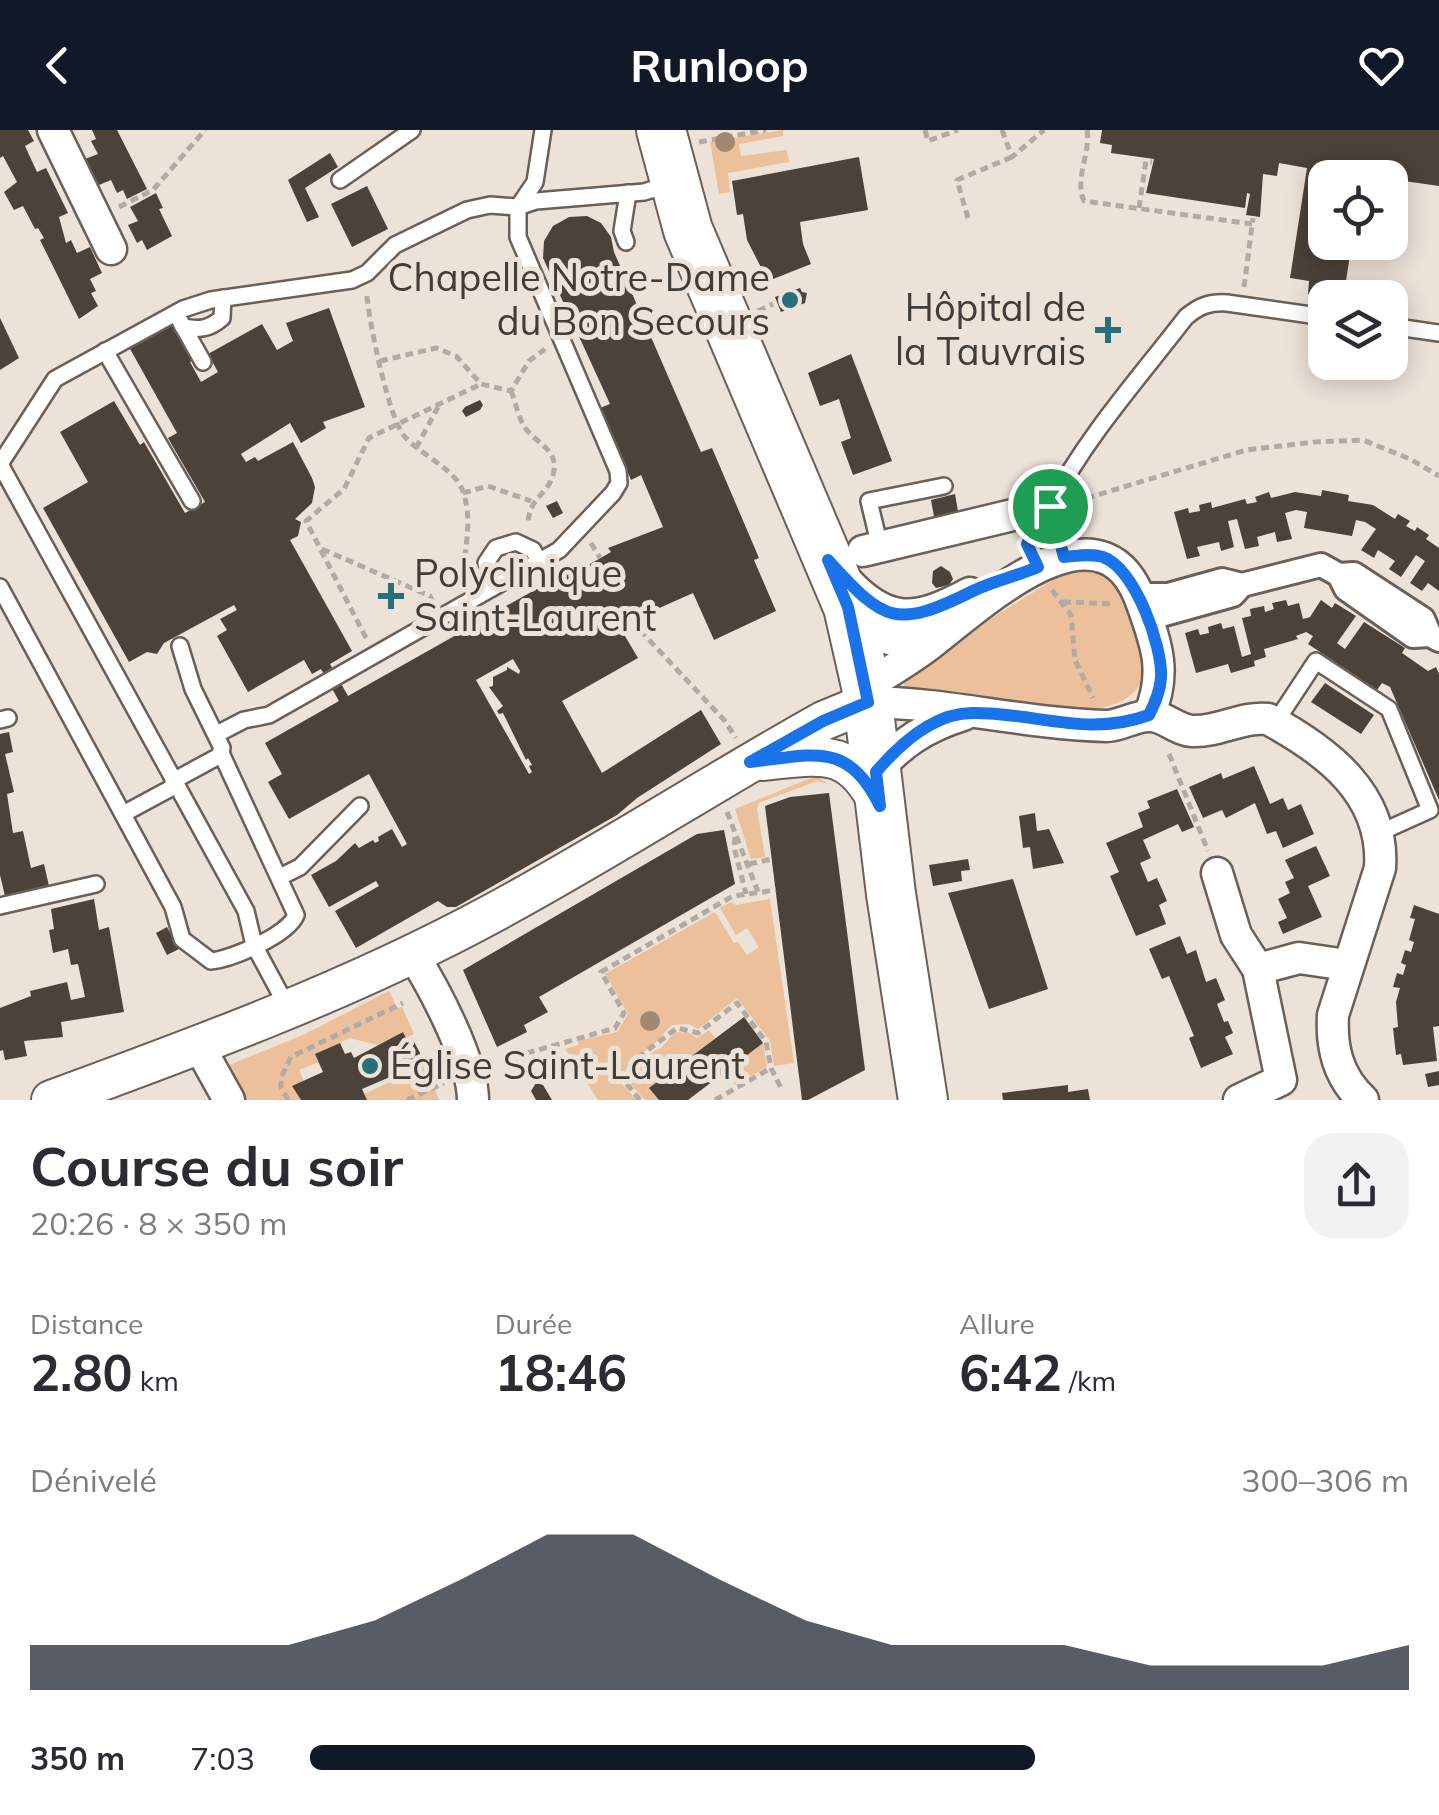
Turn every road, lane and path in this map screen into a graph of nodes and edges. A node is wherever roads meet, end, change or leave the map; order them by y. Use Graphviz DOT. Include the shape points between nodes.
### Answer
graph roads {
  1 [pos="53,130"];
  2 [pos="204,130"];
  3 [pos="412,130"];
  4 [pos="543,130"];
  5 [pos="766,130"];
  6 [pos="924,130"];
  7 [pos="958,130"];
  8 [pos="1002,130"];
  9 [pos="1044,130"];
  10 [pos="1088,130"];
  11 [pos="668,154"];
  12 [pos="1012,157"];
  13 [pos="1152,162"];
  14 [pos="340,180"];
  15 [pos="628,193"];
  16 [pos="518,207"];
  17 [pos="1140,208"];
  18 [pos="96,218"];
  19 [pos="968,218"];
  20 [pos="626,242"];
  21 [pos="110,249"];
  22 [pos="366,273"];
  23 [pos="224,298"];
  24 [pos="1242,304"];
  25 [pos="1308,314"];
  26 [pos="180,320"];
  27 [pos="1408,329"];
  28 [pos="1439,334"];
  29 [pos="562,337"];
  30 [pos="105,351"];
  31 [pos="380,361"];
  32 [pos="202,362"];
  33 [pos="481,384"];
  34 [pos="512,390"];
  35 [pos="440,404"];
  36 [pos="395,425"];
  37 [pos="416,448"];
  38 [pos="0,464"];
  39 [pos="1439,476"];
  40 [pos="944,486"];
  41 [pos="463,493"];
  42 [pos="192,500"];
  43 [pos="533,501"];
  44 [pos="1050,506"];
  45 [pos="590,542"];
  46 [pos="320,548"];
  47 [pos="857,553"];
  48 [pos="536,556"];
  49 [pos="600,558"];
  50 [pos="1044,565"];
  51 [pos="0,587"];
  52 [pos="492,588"];
  53 [pos="470,600"];
  54 [pos="1063,602"];
  55 [pos="848,607"];
  56 [pos="1143,607"];
  57 [pos="441,616"];
  58 [pos="634,619"];
  59 [pos="949,627"];
  60 [pos="1435,638"];
  61 [pos="180,646"];
  62 [pos="374,654"];
  63 [pos="867,694"];
  64 [pos="969,712"];
  65 [pos="1160,720"];
  66 [pos="1275,723"];
  67 [pos="1111,726"];
  68 [pos="217,734"];
  69 [pos="220,753"];
  70 [pos="750,762"];
  71 [pos="174,783"];
  72 [pos="878,790"];
  73 [pos="360,806"];
  74 [pos="728,812"];
  75 [pos="123,814"];
  76 [pos="1379,833"];
  77 [pos="735,837"];
  78 [pos="772,859"];
  79 [pos="749,864"];
  80 [pos="1217,873"];
  81 [pos="280,878"];
  82 [pos="96,884"];
  83 [pos="776,890"];
  84 [pos="758,892"];
  85 [pos="746,894"];
  86 [pos="0,906"];
  87 [pos="254,945"];
  88 [pos="412,954"];
  89 [pos="1348,966"];
  90 [pos="1258,969"];
  91 [pos="403,1003"];
  92 [pos="289,1010"];
  93 [pos="199,1046"];
  94 [pos="501,1057"];
  95 [pos="771,1068"];
  96 [pos="471,1086"];
  97 [pos="781,1088"];
  98 [pos="52,1100"];
  99 [pos="229,1100"];
  100 [pos="288,1100"];
  101 [pos="407,1100"];
  102 [pos="640,1100"];
  103 [pos="715,1100"];
  104 [pos="923,1100"];
  105 [pos="1239,1100"];
  106 [pos="1364,1100"];
  1 -- 18 [label="street"];
  2 -- 18 [label="path" via="153,190"];
  3 -- 14 [label="lane"];
  4 -- 16 [label="lane" via="536,182"];
  5 -- 11 [label="path"];
  6 -- 7 [label="path" via="928,141"];
  8 -- 12 [label="path"];
  9 -- 12 [label="path"];
  10 -- 17 [label="path" via="1084,201"];
  11 -- 15 [label="lane"];
  11 -- 47 [label="main road" via="688,230"];
  12 -- 19 [label="path" via="956,180"];
  13 -- 17 [label="path" via="1146,161"];
  15 -- 16 [label="lane"];
  15 -- 20 [label="lane"];
  16 -- 22 [label="lane" via="490,205 438,222 395,245"];
  16 -- 29 [label="lane" via="518,237"];
  17 -- 24 [label="path" via="1252,221"];
  18 -- 21 [label="street"];
  22 -- 23 [label="lane"];
  22 -- 31 [label="path"];
  23 -- 26 [label="lane" via="192,305"];
  23 -- 26 [label="lane" via="222,318 212,327 197,330"];
  24 -- 25 [label="lane"];
  24 -- 44 [label="lane" via="1212,302 1186,317 1068,472"];
  26 -- 30 [label="lane"];
  26 -- 32 [label="lane"];
  27 -- 28 [label="lane"];
  29 -- 34 [label="path" via="529,361"];
  29 -- 48 [label="lane" via="619,483 582,530"];
  30 -- 38 [label="lane" via="55,379"];
  30 -- 42 [label="lane"];
  31 -- 33 [label="path" via="436,348 456,356"];
  31 -- 36 [label="path"];
  33 -- 34 [label="path"];
  33 -- 35 [label="path"];
  34 -- 43 [label="path" via="528,431 553,457 552,476"];
  35 -- 36 [label="path"];
  35 -- 37 [label="path"];
  36 -- 37 [label="path"];
  36 -- 46 [label="path" via="368,438 344,489 306,521"];
  37 -- 41 [label="path"];
  38 -- 71 [label="lane"];
  39 -- 44 [label="path" via="1363,440 1314,442 1246,450"];
  40 -- 47 [label="lane" via="869,502"];
  41 -- 43 [label="path" via="488,486"];
  41 -- 53 [label="path" via="468,525 462,587"];
  43 -- 48 [label="path" via="527,520"];
  44 -- 47 [label="street"];
  44 -- 50 [label="street"];
  45 -- 49 [label="path"];
  46 -- 57 [label="path" via="430,596"];
  46 -- 62 [label="path"];
  47 -- 50 [label="street" via="856,591 878,609 909,616"];
  47 -- 55 [label="main road"];
  48 -- 52 [label="lane"];
  48 -- 52 [label="lane" via="516,542 496,548 486,562"];
  50 -- 54 [label="path" via="1051,590"];
  50 -- 56 [label="street" via="1104,558 1118,566"];
  50 -- 59 [label="street"];
  51 -- 75 [label="lane"];
  52 -- 53 [label="lane"];
  53 -- 57 [label="lane"];
  54 -- 56 [label="path"];
  54 -- 67 [label="path" via="1074,626 1078,669"];
  55 -- 59 [label="street" via="888,639"];
  55 -- 63 [label="main road"];
  56 -- 60 [label="street" via="1232,595 1242,585 1320,565 1413,636"];
  56 -- 65 [label="street" via="1162,673"];
  57 -- 62 [label="lane"];
  58 -- 70 [label="path" via="724,720"];
  59 -- 63 [label="street"];
  61 -- 68 [label="lane"];
  62 -- 68 [label="lane" via="270,715"];
  63 -- 64 [label="street"];
  63 -- 70 [label="street"];
  63 -- 72 [label="main road"];
  64 -- 67 [label="street"];
  64 -- 72 [label="street" via="921,730 892,753"];
  65 -- 66 [label="street" via="1199,732 1255,718"];
  65 -- 67 [label="street"];
  65 -- 80 [label="path"];
  66 -- 76 [label="street" via="1355,781"];
  66 -- 76 [label="lane" via="1316,662 1389,709 1430,810"];
  68 -- 69 [label="lane"];
  69 -- 71 [label="lane"];
  69 -- 81 [label="lane"];
  70 -- 72 [label="street" via="841,760"];
  70 -- 88 [label="street"];
  71 -- 75 [label="lane"];
  71 -- 87 [label="lane" via="246,912"];
  72 -- 104 [label="main road"];
  73 -- 81 [label="lane" via="300,867"];
  74 -- 77 [label="path"];
  75 -- 87 [label="lane" via="188,945 211,961"];
  76 -- 89 [label="street" via="1380,868"];
  77 -- 79 [label="path"];
  77 -- 85 [label="path"];
  78 -- 79 [label="path"];
  79 -- 84 [label="path"];
  80 -- 90 [label="street" via="1236,935"];
  81 -- 87 [label="lane" via="295,920"];
  82 -- 86 [label="lane"];
  83 -- 84 [label="path"];
  84 -- 85 [label="path"];
  85 -- 94 [label="path" via="601,972 624,1013 615,1028"];
  87 -- 92 [label="lane"];
  88 -- 92 [label="street"];
  88 -- 96 [label="street"];
  89 -- 90 [label="street" via="1299,958"];
  89 -- 106 [label="street" via="1332,1040 1347,1082"];
  90 -- 105 [label="street" via="1281,1080"];
  91 -- 100 [label="path" via="292,1057 281,1078"];
  92 -- 93 [label="street"];
  93 -- 98 [label="street"];
  93 -- 99 [label="street"];
  95 -- 97 [label="path"];
  95 -- 102 [label="path" via="766,1042 737,1002 698,1033 677,1028 632,1062 626,1083"];
  95 -- 103 [label="path"];
  96 -- 101 [label="path"];
}
